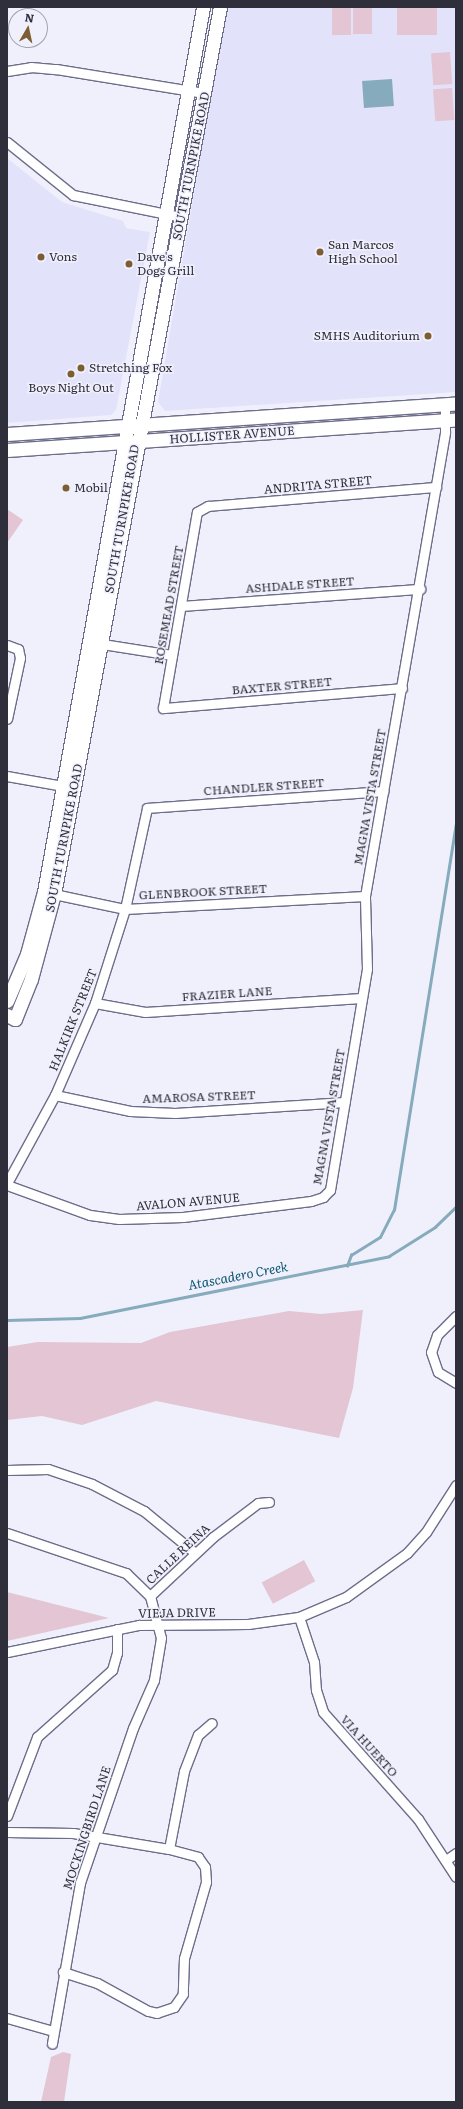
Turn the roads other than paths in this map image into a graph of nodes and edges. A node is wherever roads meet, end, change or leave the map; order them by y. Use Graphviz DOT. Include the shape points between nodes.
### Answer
graph roads {
  1 [pos="203,7"];
  2 [pos="220,7"];
  3 [pos="7,71"];
  4 [pos="189,91"];
  5 [pos="204,93"];
  6 [pos="7,142"];
  7 [pos="166,214"];
  8 [pos="181,217"];
  9 [pos="450,404"];
  10 [pos="451,419"];
  11 [pos="141,424"];
  12 [pos="128,425"];
  13 [pos="7,434"];
  14 [pos="130,441"];
  15 [pos="7,450"];
  16 [pos="436,487"];
  17 [pos="203,508"];
  18 [pos="420,589"];
  19 [pos="182,606"];
  20 [pos="95,643"];
  21 [pos="7,645"];
  22 [pos="172,655"];
  23 [pos="402,688"];
  24 [pos="163,708"];
  25 [pos="7,719"];
  26 [pos="7,776"];
  27 [pos="69,787"];
  28 [pos="383,791"];
  29 [pos="147,808"];
  30 [pos="49,893"];
  31 [pos="365,896"];
  32 [pos="125,909"];
  33 [pos="362,998"];
  34 [pos="7,1001"];
  35 [pos="95,1003"];
  36 [pos="7,1015"];
  37 [pos="56,1095"];
  38 [pos="345,1102"];
  39 [pos="7,1184"];
  40 [pos="326,1195"];
  41 [pos="456,1316"];
  42 [pos="456,1383"];
  43 [pos="7,1470"];
  44 [pos="456,1485"];
  45 [pos="448,1501"];
  46 [pos="269,1502"];
  47 [pos="456,1506"];
  48 [pos="7,1533"];
  49 [pos="194,1552"];
  50 [pos="150,1596"];
  51 [pos="299,1617"];
  52 [pos="159,1624"];
  53 [pos="117,1629"];
  54 [pos="7,1652"];
  55 [pos="212,1722"];
  56 [pos="7,1816"];
  57 [pos="7,1832"];
  58 [pos="94,1838"];
  59 [pos="169,1849"];
  60 [pos="456,1853"];
  61 [pos="446,1860"];
  62 [pos="456,1876"];
  63 [pos="63,1972"];
  64 [pos="7,2018"];
  65 [pos="53,2031"];
  66 [pos="52,2044"];
  1 -- 4 [label="main road, SOUTH TURNPIKE ROAD"];
  2 -- 5 [label="main road, SOUTH TURNPIKE ROAD"];
  3 -- 4 [label="street" via="32,67 56,69"];
  4 -- 5 [label="street"];
  4 -- 7 [label="main road, SOUTH TURNPIKE ROAD"];
  5 -- 8 [label="main road, SOUTH TURNPIKE ROAD"];
  6 -- 7 [label="street" via="73,195"];
  7 -- 8 [label="street"];
  7 -- 12 [label="main road, SOUTH TURNPIKE ROAD"];
  8 -- 11 [label="main road, SOUTH TURNPIKE ROAD"];
  9 -- 10 [label="street, MAGNA VISTA STREET"];
  9 -- 11 [label="main road, HOLLISTER AVENUE"];
  10 -- 14 [label="main road, HOLLISTER AVENUE"];
  10 -- 16 [label="street, MAGNA VISTA STREET"];
  11 -- 12 [label="main road, HOLLISTER AVENUE"];
  11 -- 14 [label="main road, SOUTH TURNPIKE ROAD"];
  12 -- 13 [label="main road, HOLLISTER AVENUE"];
  12 -- 14 [label="main road, SOUTH TURNPIKE ROAD"];
  14 -- 15 [label="main road, HOLLISTER AVENUE"];
  14 -- 20 [label="main road, SOUTH TURNPIKE ROAD"];
  16 -- 17 [label="street, ANDRITA STREET"];
  16 -- 18 [label="street, MAGNA VISTA STREET"];
  17 -- 19 [label="street, ROSEMEAD STREET" via="197,512"];
  18 -- 19 [label="street, ASHDALE STREET"];
  18 -- 23 [label="street, MAGNA VISTA STREET"];
  19 -- 22 [label="street, ROSEMEAD STREET"];
  20 -- 22 [label="street"];
  20 -- 27 [label="main road, SOUTH TURNPIKE ROAD"];
  21 -- 25 [label="street" via="18,650 20,658"];
  22 -- 24 [label="street, ROSEMEAD STREET"];
  23 -- 24 [label="street, BAXTER STREET"];
  23 -- 28 [label="street, MAGNA VISTA STREET"];
  26 -- 27 [label="street"];
  27 -- 30 [label="main road, SOUTH TURNPIKE ROAD"];
  28 -- 29 [label="street, CHANDLER STREET"];
  28 -- 31 [label="street, MAGNA VISTA STREET"];
  29 -- 32 [label="street, HALKIRK STREET"];
  30 -- 32 [label="street, GLENBROOK STREET"];
  30 -- 34 [label="main road, SOUTH TURNPIKE ROAD"];
  30 -- 36 [label="main road, SOUTH TURNPIKE ROAD" via="28,986 15,1019"];
  31 -- 32 [label="street, GLENBROOK STREET"];
  31 -- 33 [label="street, MAGNA VISTA STREET" via="367,969"];
  32 -- 35 [label="street, HALKIRK STREET"];
  33 -- 35 [label="street, FRAZIER LANE" via="145,1012"];
  33 -- 38 [label="street, MAGNA VISTA STREET"];
  35 -- 37 [label="street, HALKIRK STREET"];
  37 -- 38 [label="street, AMAROSA STREET" via="130,1111 160,1112"];
  37 -- 39 [label="street, HALKIRK STREET"];
  38 -- 40 [label="street, MAGNA VISTA STREET" via="330,1190"];
  39 -- 40 [label="street, AVALON AVENUE" via="90,1216 119,1219 182,1217 311,1201"];
  41 -- 42 [label="street" via="437,1335 431,1352 438,1372"];
  43 -- 49 [label="street" via="41,1468 92,1484 144,1511"];
  44 -- 45 [label="street, VIEJA DRIVE"];
  45 -- 47 [label="street"];
  45 -- 51 [label="street, VIEJA DRIVE" via="407,1553 346,1597"];
  46 -- 49 [label="street, CALLE REINA" via="258,1503"];
  48 -- 50 [label="street" via="113,1565 126,1573"];
  49 -- 50 [label="street, CALLE REINA"];
  50 -- 52 [label="street, CALLE REINA"];
  51 -- 52 [label="street, VIEJA DRIVE" via="248,1624"];
  51 -- 61 [label="street, VIA HUERTO" via="314,1662 323,1712 408,1807"];
  52 -- 53 [label="street, VIEJA DRIVE"];
  52 -- 58 [label="street, MOCKINGBIRD LANE" via="160,1658 154,1680"];
  53 -- 54 [label="street, VIEJA DRIVE"];
  53 -- 56 [label="street" via="118,1653 112,1670 37,1737"];
  55 -- 59 [label="street" via="198,1736 184,1771"];
  57 -- 58 [label="street" via="54,1831"];
  58 -- 59 [label="street"];
  58 -- 63 [label="street, MOCKINGBIRD LANE" via="75,1903"];
  59 -- 63 [label="street" via="198,1857 207,1872 188,1941 180,2002 166,2011 148,2011 96,1983"];
  60 -- 61 [label="street"];
  61 -- 62 [label="street, VIA HUERTO"];
  63 -- 65 [label="street, MOCKINGBIRD LANE"];
  64 -- 65 [label="street"];
  65 -- 66 [label="street, MOCKINGBIRD LANE"];
}
